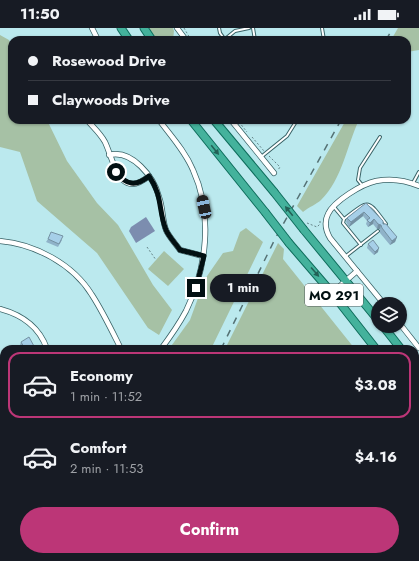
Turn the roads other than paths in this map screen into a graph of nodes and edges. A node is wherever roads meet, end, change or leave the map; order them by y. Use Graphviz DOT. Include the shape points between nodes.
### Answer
graph roads {
  1 [pos="249,28"];
  2 [pos="230,36"];
  3 [pos="91,124"];
  4 [pos="162,124"];
  5 [pos="193,124"];
  6 [pos="217,124"];
  7 [pos="235,124"];
  8 [pos="294,124"];
  9 [pos="380,137"];
  10 [pos="109,155"];
  11 [pos="263,155"];
  12 [pos="419,172"];
  13 [pos="274,173"];
  14 [pos="149,176"];
  15 [pos="413,183"];
  16 [pos="363,186"];
  17 [pos="419,186"];
  18 [pos="334,207"];
  19 [pos="344,219"];
  20 [pos="383,227"];
  21 [pos="378,231"];
  22 [pos="0,241"];
  23 [pos="361,245"];
  24 [pos="204,256"];
  25 [pos="346,257"];
  26 [pos="357,271"];
  27 [pos="346,281"];
  28 [pos="332,293"];
  29 [pos="378,297"];
  30 [pos="0,309"];
  31 [pos="371,311"];
  32 [pos="388,333"];
  33 [pos="407,333"];
  34 [pos="45,345"];
  35 [pos="119,345"];
  36 [pos="164,345"];
  37 [pos="373,345"];
  38 [pos="398,345"];
  39 [pos="417,345"];
  1 -- 2 [label="lane" via="236,31"];
  3 -- 10 [label="street" via="103,138"];
  4 -- 24 [label="street" via="184,153 201,193 205,225"];
  5 -- 28 [label="highway, MO 291, one-way, bridge"];
  27 -- 6 [label="highway, MO 291, one-way, bridge"];
  7 -- 11 [label="street"];
  8 -- 11 [label="lane" via="287,136"];
  9 -- 16 [label="lane" via="360,168 358,180"];
  10 -- 14 [label="street" via="126,155"];
  10 -- 14 [label="street" via="116,172 125,182 138,184"];
  11 -- 13 [label="street"];
  12 -- 15 [label="lane"];
  14 -- 24 [label="street" via="158,191 166,230 180,250"];
  15 -- 16 [label="street" via="388,180"];
  15 -- 17 [label="street"];
  16 -- 18 [label="street"];
  18 -- 19 [label="lane"];
  18 -- 25 [label="street" via="327,214 326,230"];
  19 -- 20 [label="lane" via="363,204 372,205 386,224"];
  19 -- 23 [label="lane" via="343,222"];
  21 -- 23 [label="lane"];
  22 -- 35 [label="street" via="35,249 73,273 92,294"];
  23 -- 25 [label="lane"];
  24 -- 36 [label="street" via="193,296"];
  25 -- 26 [label="street"];
  26 -- 27 [label="street"];
  26 -- 29 [label="street"];
  27 -- 28 [label="street"];
  27 -- 31 [label="highway, MO 291"];
  28 -- 37 [label="highway, MO 291"];
  30 -- 34 [label="street" via="12,312 31,323"];
  32 -- 38 [label="highway"];
  33 -- 39 [label="street"];
}
